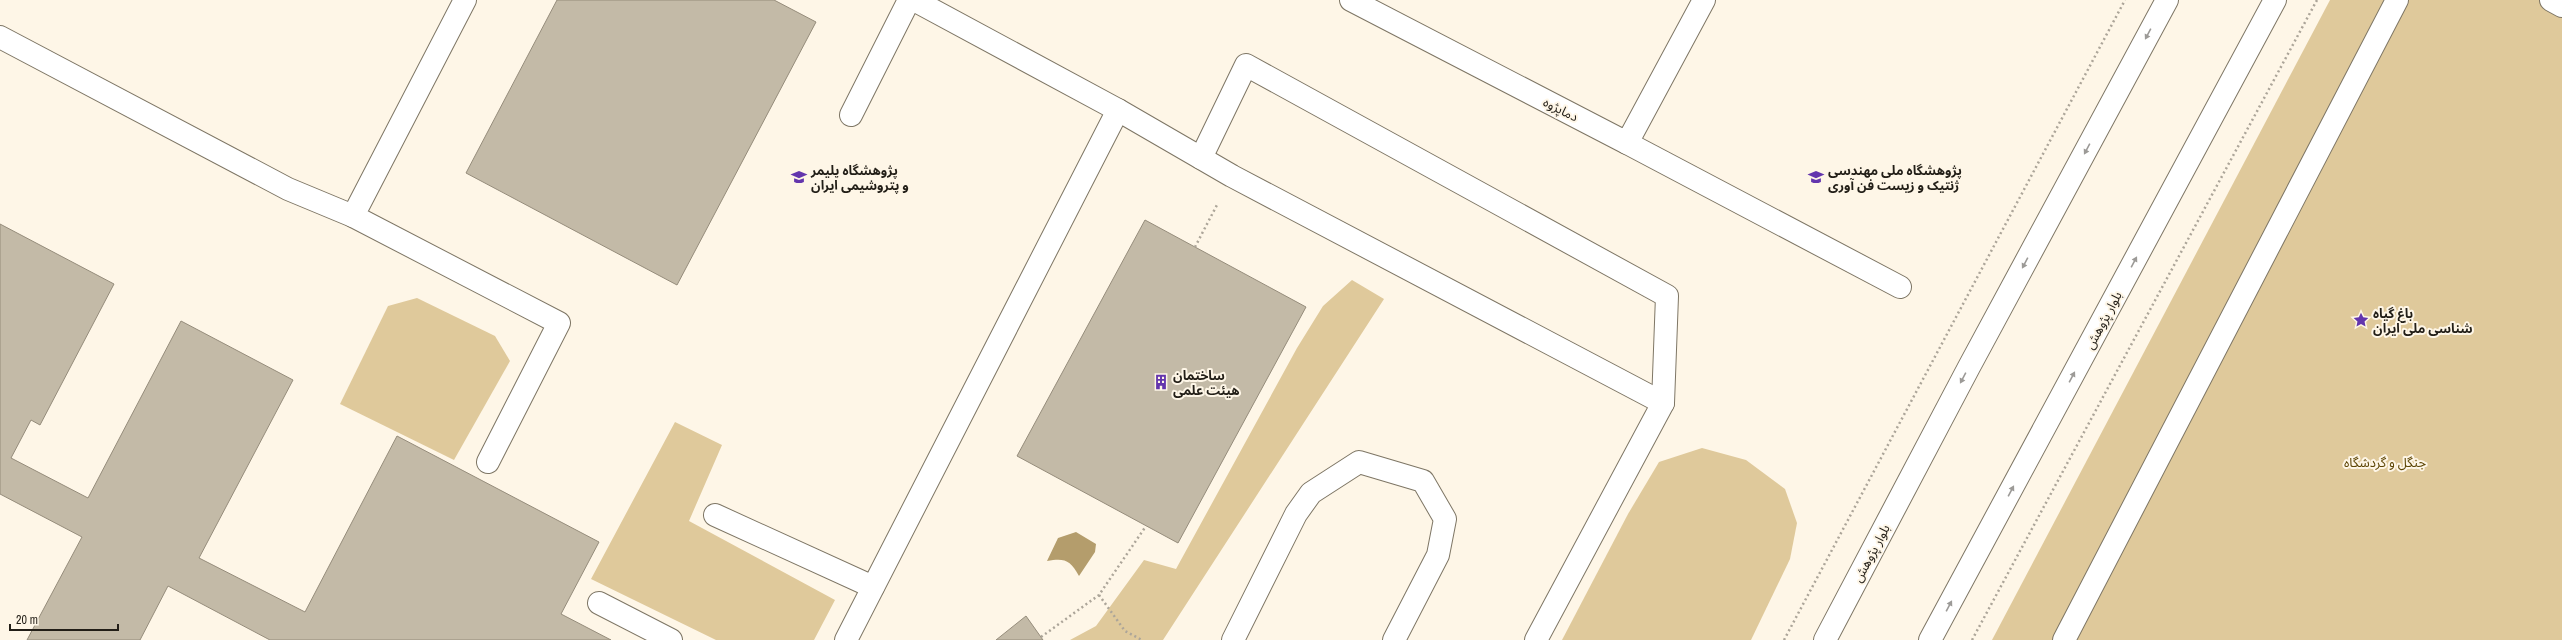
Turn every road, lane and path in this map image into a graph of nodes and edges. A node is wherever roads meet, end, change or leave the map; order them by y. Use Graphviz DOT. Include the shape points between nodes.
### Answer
graph roads {
  1 [pos="465,0"];
  2 [pos="909,0"];
  3 [pos="914,0"];
  4 [pos="1352,0"];
  5 [pos="1704,0"];
  6 [pos="2126,0"];
  7 [pos="2167,0"];
  8 [pos="2275,0"];
  9 [pos="2317,0"];
  10 [pos="2397,0"];
  11 [pos="2551,0"];
  12 [pos="2562,6"];
  13 [pos="0,37"];
  14 [pos="1118,110"];
  15 [pos="852,115"];
  16 [pos="1627,143"];
  17 [pos="1201,158"];
  18 [pos="1232,176"];
  19 [pos="353,216"];
  20 [pos="1195,247"];
  21 [pos="1900,287"];
  22 [pos="1663,403"];
  23 [pos="488,462"];
  24 [pos="715,515"];
  25 [pos="1146,526"];
  26 [pos="873,587"];
  27 [pos="1099,595"];
  28 [pos="599,603"];
  29 [pos="1041,637"];
  30 [pos="671,640"];
  31 [pos="846,640"];
  32 [pos="1142,640"];
  33 [pos="1233,640"];
  34 [pos="1394,640"];
  35 [pos="1536,640"];
  36 [pos="1784,640"];
  37 [pos="1825,640"];
  38 [pos="1930,640"];
  39 [pos="1972,640"];
  40 [pos="2064,640"];
  1 -- 19 [label="street"];
  2 -- 15 [label="street"];
  3 -- 14 [label="street"];
  4 -- 16 [label="street, دماپژوه"];
  5 -- 16 [label="street"];
  6 -- 36 [label="path"];
  7 -- 37 [label="street, بلوار پژوهش, one-way" via="1976,353"];
  38 -- 8 [label="street, بلوار پژوهش, one-way"];
  9 -- 39 [label="path"];
  10 -- 40 [label="street"];
  11 -- 12 [label="street"];
  13 -- 19 [label="street" via="288,189"];
  14 -- 17 [label="street"];
  14 -- 26 [label="street"];
  16 -- 21 [label="street, دماپژوه"];
  17 -- 18 [label="street"];
  17 -- 22 [label="street" via="1246,65 1667,296"];
  18 -- 20 [label="path"];
  18 -- 22 [label="street"];
  19 -- 23 [label="street" via="559,323"];
  22 -- 35 [label="street"];
  24 -- 26 [label="street"];
  25 -- 27 [label="path"];
  26 -- 31 [label="street"];
  27 -- 29 [label="path"];
  27 -- 32 [label="path" via="1125,631"];
  28 -- 30 [label="street"];
  33 -- 34 [label="street" via="1296,514 1311,493 1359,462 1423,481 1445,519 1438,555"];
}
